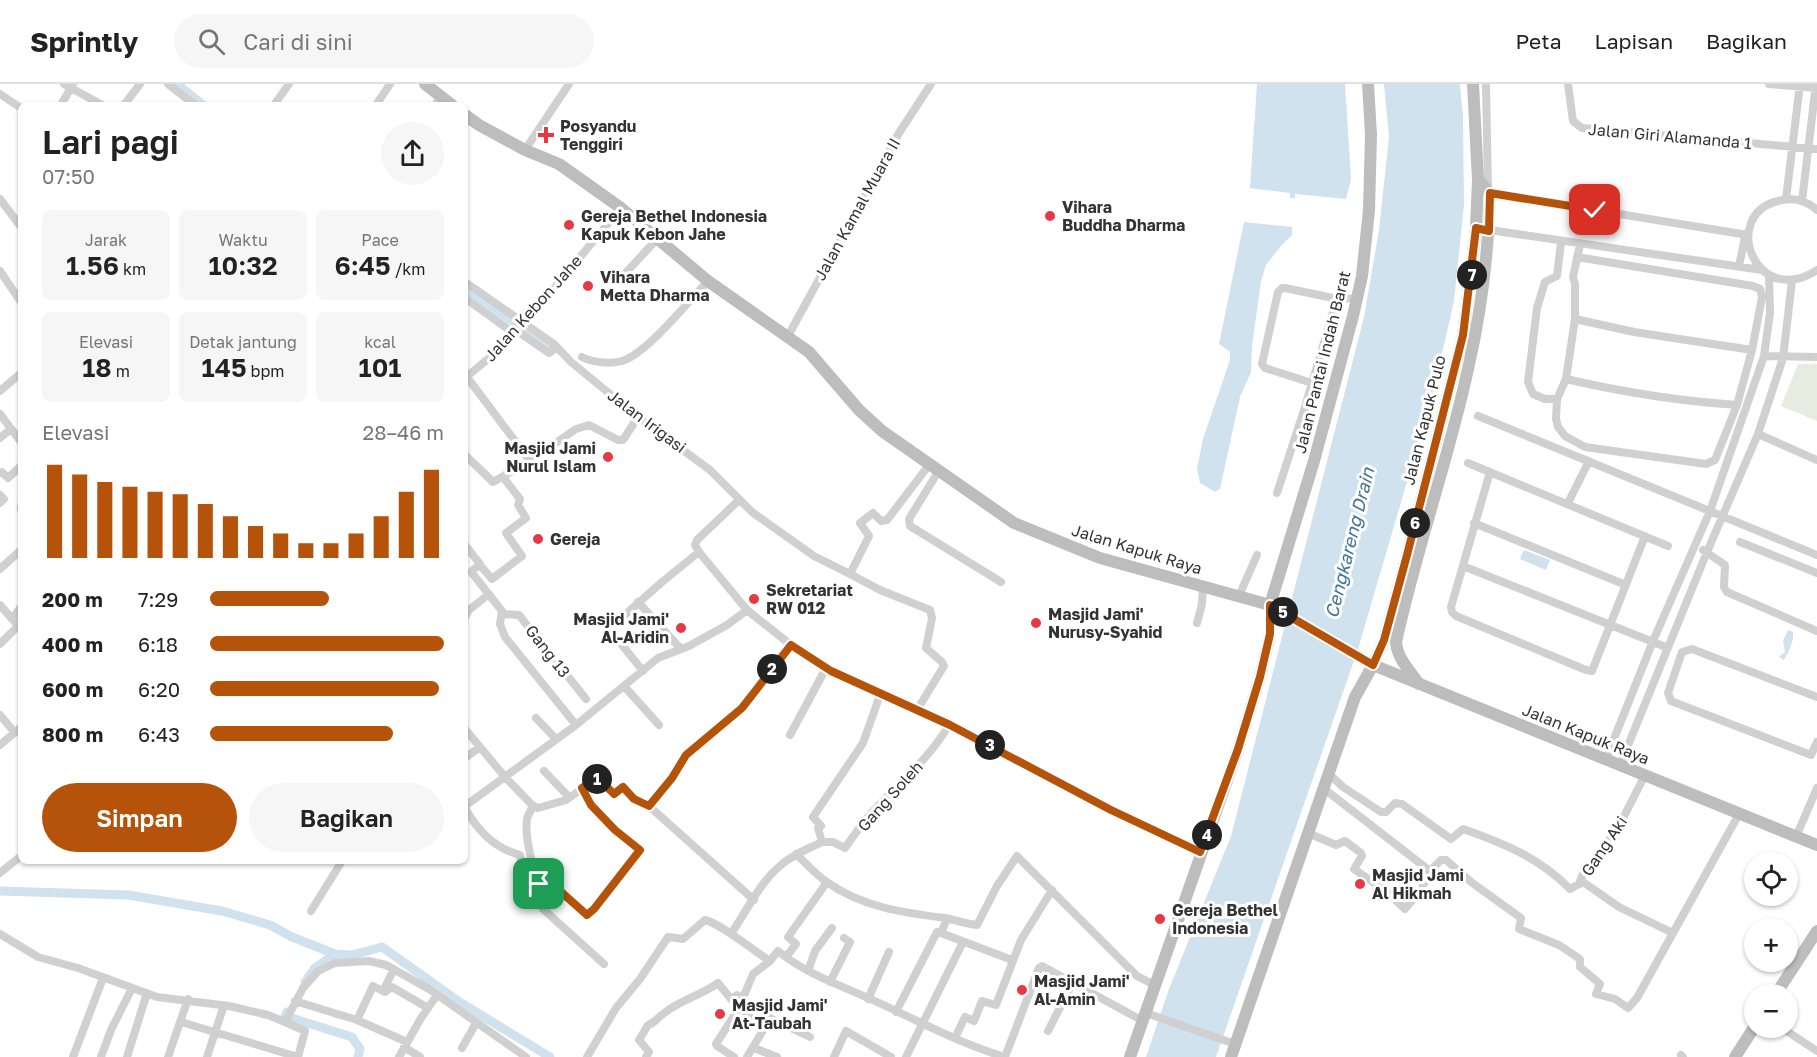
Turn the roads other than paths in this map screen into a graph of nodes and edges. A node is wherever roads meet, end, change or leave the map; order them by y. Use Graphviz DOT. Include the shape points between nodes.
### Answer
graph roads {
  1 [pos="140,84"];
  2 [pos="168,84"];
  3 [pos="289,84"];
  4 [pos="390,84"];
  5 [pos="425,84"];
  6 [pos="569,84"];
  7 [pos="931,84"];
  8 [pos="1368,84"];
  9 [pos="1473,84"];
  10 [pos="1486,84"];
  11 [pos="1568,84"];
  12 [pos="1768,84"];
  13 [pos="70,85"];
  14 [pos="1800,85"];
  15 [pos="1816,87"];
  16 [pos="0,94"];
  17 [pos="438,101"];
  18 [pos="62,102"];
  19 [pos="97,102"];
  20 [pos="126,102"];
  21 [pos="191,102"];
  22 [pos="276,102"];
  23 [pos="378,102"];
  24 [pos="18,106"];
  25 [pos="468,117"];
  26 [pos="1792,147"];
  27 [pos="1813,148"];
  28 [pos="525,150"];
  29 [pos="1478,180"];
  30 [pos="1489,191"];
  31 [pos="0,199"];
  32 [pos="1786,199"];
  33 [pos="1802,201"];
  34 [pos="621,208"];
  35 [pos="1817,210"];
  36 [pos="18,223"];
  37 [pos="1482,230"];
  38 [pos="1747,235"];
  39 [pos="658,238"];
  40 [pos="1562,242"];
  41 [pos="1580,245"];
  42 [pos="1577,257"];
  43 [pos="1739,267"];
  44 [pos="1817,270"];
  45 [pos="0,271"];
  46 [pos="1765,273"];
  47 [pos="621,278"];
  48 [pos="708,281"];
  49 [pos="1792,281"];
  50 [pos="468,285"];
  51 [pos="18,298"];
  52 [pos="1338,299"];
  53 [pos="468,300"];
  54 [pos="1357,300"];
  55 [pos="1575,319"];
  56 [pos="516,327"];
  57 [pos="788,336"];
  58 [pos="1752,350"];
  59 [pos="582,357"];
  60 [pos="1764,357"];
  61 [pos="1817,357"];
  62 [pos="1783,358"];
  63 [pos="468,375"];
  64 [pos="18,376"];
  65 [pos="1566,379"];
  66 [pos="468,380"];
  67 [pos="1312,383"];
  68 [pos="0,391"];
  69 [pos="1557,399"];
  70 [pos="1737,405"];
  71 [pos="0,414"];
  72 [pos="1478,416"];
  73 [pos="638,417"];
  74 [pos="11,429"];
  75 [pos="1758,434"];
  76 [pos="0,438"];
  77 [pos="18,438"];
  78 [pos="468,458"];
  79 [pos="1817,460"];
  80 [pos="530,461"];
  81 [pos="1589,461"];
  82 [pos="1468,463"];
  83 [pos="934,468"];
  84 [pos="18,469"];
  85 [pos="1490,472"];
  86 [pos="0,473"];
  87 [pos="503,477"];
  88 [pos="1277,493"];
  89 [pos="0,495"];
  90 [pos="739,500"];
  91 [pos="0,503"];
  92 [pos="1568,503"];
  93 [pos="1710,511"];
  94 [pos="1723,516"];
  95 [pos="1474,523"];
  96 [pos="1645,536"];
  97 [pos="1740,542"];
  98 [pos="1668,546"];
  99 [pos="1695,547"];
  100 [pos="468,549"];
  101 [pos="699,552"];
  102 [pos="1707,552"];
  103 [pos="18,553"];
  104 [pos="1257,555"];
  105 [pos="1817,555"];
  106 [pos="480,565"];
  107 [pos="1462,566"];
  108 [pos="0,569"];
  109 [pos="1817,573"];
  110 [pos="850,574"];
  111 [pos="1001,582"];
  112 [pos="1626,585"];
  113 [pos="1203,586"];
  114 [pos="489,594"];
  115 [pos="1239,596"];
  116 [pos="638,603"];
  117 [pos="0,605"];
  118 [pos="1270,605"];
  119 [pos="747,610"];
  120 [pos="468,612"];
  121 [pos="503,614"];
  122 [pos="1197,623"];
  123 [pos="17,624"];
  124 [pos="1610,625"];
  125 [pos="1817,631"];
  126 [pos="1653,641"];
  127 [pos="0,645"];
  128 [pos="791,645"];
  129 [pos="1668,648"];
  130 [pos="681,649"];
  131 [pos="1368,663"];
  132 [pos="826,668"];
  133 [pos="643,671"];
  134 [pos="1419,684"];
  135 [pos="624,686"];
  136 [pos="880,695"];
  137 [pos="1817,697"];
  138 [pos="586,699"];
  139 [pos="917,710"];
  140 [pos="0,715"];
  141 [pos="536,718"];
  142 [pos="576,725"];
  143 [pos="659,725"];
  144 [pos="950,725"];
  145 [pos="18,730"];
  146 [pos="468,733"];
  147 [pos="790,735"];
  148 [pos="556,739"];
  149 [pos="1817,742"];
  150 [pos="0,745"];
  151 [pos="480,747"];
  152 [pos="468,756"];
  153 [pos="1606,759"];
  154 [pos="1620,765"];
  155 [pos="544,771"];
  156 [pos="1328,773"];
  157 [pos="1645,775"];
  158 [pos="505,777"];
  159 [pos="582,788"];
  160 [pos="1323,788"];
  161 [pos="1817,788"];
  162 [pos="569,797"];
  163 [pos="468,805"];
  164 [pos="534,806"];
  165 [pos="649,806"];
  166 [pos="468,812"];
  167 [pos="1739,813"];
  168 [pos="1308,833"];
  169 [pos="1796,837"];
  170 [pos="822,842"];
  171 [pos="1817,845"];
  172 [pos="1200,852"];
  173 [pos="796,854"];
  174 [pos="18,858"];
  175 [pos="340,864"];
  176 [pos="1431,870"];
  177 [pos="0,873"];
  178 [pos="827,882"];
  179 [pos="1579,884"];
  180 [pos="1052,890"];
  181 [pos="754,900"];
  182 [pos="311,911"];
  183 [pos="947,919"];
  184 [pos="832,928"];
  185 [pos="1817,931"];
  186 [pos="941,933"];
  187 [pos="1673,933"];
  188 [pos="0,934"];
  189 [pos="731,934"];
  190 [pos="844,938"];
  191 [pos="963,942"];
  192 [pos="889,952"];
  193 [pos="786,957"];
  194 [pos="1012,960"];
  195 [pos="770,961"];
  196 [pos="604,964"];
  197 [pos="394,969"];
  198 [pos="808,971"];
  199 [pos="103,978"];
  200 [pos="830,982"];
  201 [pos="1073,982"];
  202 [pos="1783,984"];
  203 [pos="1156,986"];
  204 [pos="132,988"];
  205 [pos="383,991"];
  206 [pos="147,993"];
  207 [pos="437,995"];
  208 [pos="188,999"];
  209 [pos="868,999"];
  210 [pos="296,1001"];
  211 [pos="741,1002"];
  212 [pos="224,1005"];
  213 [pos="428,1008"];
  214 [pos="896,1012"];
  215 [pos="1148,1016"];
  216 [pos="287,1018"];
  217 [pos="357,1020"];
  218 [pos="181,1022"];
  219 [pos="476,1023"];
  220 [pos="923,1024"];
  221 [pos="1048,1031"];
  222 [pos="215,1033"];
  223 [pos="810,1037"];
  224 [pos="955,1038"];
  225 [pos="1747,1038"];
  226 [pos="1797,1038"];
  227 [pos="1231,1042"];
  228 [pos="406,1044"];
  229 [pos="462,1048"];
  230 [pos="754,1048"];
  231 [pos="1817,1051"];
  232 [pos="977,1053"];
  233 [pos="169,1056"];
  234 [pos="73,1057"];
  235 [pos="101,1057"];
  236 [pos="126,1057"];
  237 [pos="207,1057"];
  238 [pos="298,1057"];
  239 [pos="399,1057"];
  240 [pos="420,1057"];
  241 [pos="526,1057"];
  242 [pos="587,1057"];
  243 [pos="646,1057"];
  244 [pos="734,1057"];
  245 [pos="747,1057"];
  246 [pos="777,1057"];
  247 [pos="834,1057"];
  248 [pos="891,1057"];
  249 [pos="906,1057"];
  250 [pos="1005,1057"];
  251 [pos="1130,1057"];
  252 [pos="1231,1057"];
  253 [pos="1735,1057"];
  1 -- 20 [label="street"];
  2 -- 21 [label="street"];
  3 -- 22 [label="street"];
  4 -- 23 [label="street"];
  5 -- 17 [label="main road"];
  6 -- 28 [label="street"];
  7 -- 57 [label="street, Jalan Kamal Muara II" via="899,133"];
  8 -- 54 [label="main road, Jalan Pantai Indah Barat" via="1369,210"];
  9 -- 29 [label="main road, Jalan Kapuk Pulo"];
  10 -- 30 [label="street"];
  11 -- 26 [label="street, Jalan Giri Alamanda 1" via="1573,122 1582,128"];
  12 -- 14 [label="street"];
  13 -- 18 [label="street"];
  13 -- 19 [label="street"];
  14 -- 15 [label="street"];
  14 -- 26 [label="street"];
  15 -- 27 [label="street"];
  16 -- 24 [label="street"];
  25 -- 28 [label="main road, Jalan Kapuk Raya"];
  26 -- 27 [label="street, Jalan Giri Alamanda 1"];
  26 -- 32 [label="street"];
  27 -- 33 [label="street"];
  28 -- 34 [label="main road, Jalan Kapuk Raya" via="559,164"];
  29 -- 30 [label="main road"];
  29 -- 37 [label="main road, Jalan Kapuk Pulo"];
  30 -- 37 [label="main road"];
  30 -- 38 [label="street"];
  31 -- 36 [label="street"];
  32 -- 33 [label="street"];
  32 -- 38 [label="street" via="1760,210"];
  33 -- 35 [label="street"];
  34 -- 39 [label="main road, Jalan Kapuk Raya"];
  34 -- 56 [label="street, Jalan Kebon Jahe" via="551,292"];
  37 -- 40 [label="street"];
  37 -- 131 [label="main road, Jalan Kapuk Pulo" via="1463,335 1407,555 1384,640"];
  37 -- 134 [label="main road, Jalan Kapuk Pulo" via="1478,321 1468,370 1396,642 1398,652"];
  38 -- 43 [label="street"];
  38 -- 46 [label="street" via="1751,254"];
  39 -- 47 [label="street"];
  39 -- 48 [label="main road, Jalan Kapuk Raya"];
  40 -- 41 [label="street"];
  40 -- 69 [label="street" via="1557,276 1545,282 1537,309 1528,382 1533,394"];
  41 -- 42 [label="street"];
  41 -- 43 [label="street"];
  42 -- 55 [label="street" via="1573,277"];
  42 -- 58 [label="street" via="1760,289 1762,297"];
  43 -- 46 [label="street"];
  44 -- 49 [label="street"];
  45 -- 51 [label="street"];
  46 -- 49 [label="street"];
  46 -- 60 [label="street" via="1770,313"];
  48 -- 57 [label="main road, Jalan Kapuk Raya"];
  48 -- 59 [label="street" via="652,340 627,359 606,363"];
  49 -- 62 [label="street"];
  50 -- 56 [label="street, Jalan Irigasi"];
  52 -- 54 [label="street"];
  52 -- 67 [label="street"];
  52 -- 67 [label="street" via="1285,288 1278,292 1262,364"];
  53 -- 56 [label="street"];
  54 -- 118 [label="main road, Jalan Pantai Indah Barat"];
  55 -- 58 [label="street"];
  55 -- 65 [label="street"];
  56 -- 63 [label="street, Jalan Kebon Jahe" via="494,354"];
  56 -- 73 [label="street, Jalan Irigasi" via="549,353 554,344"];
  57 -- 83 [label="main road, Jalan Kapuk Raya" via="809,352 872,423"];
  58 -- 70 [label="street"];
  60 -- 62 [label="street"];
  60 -- 93 [label="street"];
  61 -- 62 [label="street"];
  62 -- 75 [label="street"];
  64 -- 68 [label="street"];
  65 -- 69 [label="street"];
  65 -- 70 [label="street" via="1629,392"];
  66 -- 80 [label="street"];
  67 -- 88 [label="street"];
  69 -- 70 [label="street" via="1558,427 1565,436 1585,447 1706,464 1715,460"];
  71 -- 74 [label="street"];
  72 -- 81 [label="street"];
  73 -- 80 [label="street" via="623,440 589,425 576,429"];
  73 -- 90 [label="street, Jalan Irigasi" via="710,470"];
  74 -- 76 [label="street"];
  74 -- 77 [label="street"];
  75 -- 79 [label="street"];
  75 -- 94 [label="street"];
  78 -- 87 [label="street" via="490,481"];
  80 -- 87 [label="street"];
  81 -- 92 [label="street"];
  81 -- 93 [label="street"];
  82 -- 85 [label="street"];
  83 -- 110 [label="street" via="887,520 881,521 873,513 860,523 869,537"];
  83 -- 111 [label="street" via="909,519 910,526"];
  83 -- 113 [label="main road, Jalan Kapuk Raya" via="1014,524 1100,558"];
  84 -- 86 [label="street" via="8,478"];
  85 -- 92 [label="street"];
  85 -- 95 [label="street"];
  87 -- 106 [label="street" via="520,499 518,506 526,518 506,533 522,556 492,579"];
  89 -- 91 [label="street" via="4,499"];
  90 -- 101 [label="street" via="696,540"];
  90 -- 110 [label="street, Jalan Irigasi" via="814,556"];
  92 -- 96 [label="street"];
  93 -- 94 [label="street"];
  93 -- 99 [label="street"];
  94 -- 102 [label="street"];
  94 -- 105 [label="street"];
  95 -- 107 [label="street"];
  95 -- 112 [label="street"];
  96 -- 98 [label="street"];
  96 -- 112 [label="street"];
  97 -- 109 [label="street"];
  99 -- 102 [label="street"];
  99 -- 126 [label="street"];
  100 -- 106 [label="street"];
  101 -- 116 [label="street"];
  101 -- 119 [label="street"];
  102 -- 125 [label="street" via="1725,565 1727,592"];
  102 -- 129 [label="street"];
  103 -- 108 [label="street"];
  104 -- 115 [label="street"];
  106 -- 114 [label="street" via="472,572"];
  107 -- 124 [label="street"];
  107 -- 124 [label="street" via="1451,607 1456,616 1586,670 1592,671"];
  110 -- 139 [label="street, Jalan Irigasi" via="930,610 926,648 944,666"];
  112 -- 124 [label="street"];
  113 -- 115 [label="main road, Jalan Kapuk Raya"];
  113 -- 122 [label="street"];
  114 -- 120 [label="street"];
  114 -- 121 [label="street"];
  115 -- 118 [label="main road, Jalan Kapuk Raya"];
  116 -- 130 [label="street"];
  116 -- 133 [label="street" via="609,630"];
  117 -- 123 [label="street"];
  118 -- 131 [label="main road, Jalan Kapuk Raya"];
  118 -- 172 [label="main road, Jalan Pantai Indah Barat" via="1270,634 1260,677"];
  119 -- 128 [label="street"];
  119 -- 130 [label="street"];
  121 -- 138 [label="street, Gang 13" via="519,615"];
  121 -- 142 [label="street" via="500,624 505,637"];
  123 -- 127 [label="street"];
  124 -- 126 [label="street"];
  126 -- 129 [label="street"];
  126 -- 153 [label="street"];
  128 -- 132 [label="street"];
  128 -- 165 [label="street" via="742,708 686,755"];
  129 -- 154 [label="street"];
  130 -- 133 [label="street" via="658,658"];
  131 -- 134 [label="main road, Jalan Kapuk Raya"];
  131 -- 156 [label="main road, Jalan Kapuk Pulo"];
  132 -- 136 [label="street"];
  132 -- 147 [label="street"];
  133 -- 135 [label="street"];
  134 -- 153 [label="main road, Jalan Kapuk Raya"];
  135 -- 142 [label="street"];
  135 -- 143 [label="street"];
  136 -- 139 [label="street"];
  136 -- 170 [label="street" via="863,743 813,817 821,826 818,828"];
  137 -- 149 [label="street" via="1692,649 1682,652 1668,693 1671,701 1811,755"];
  139 -- 144 [label="street"];
  140 -- 145 [label="street"];
  141 -- 148 [label="street"];
  142 -- 148 [label="street"];
  144 -- 170 [label="street, Gang Soleh" via="916,770 866,819 845,848"];
  144 -- 172 [label="street"];
  145 -- 150 [label="street"];
  146 -- 151 [label="street"];
  148 -- 158 [label="street"];
  151 -- 152 [label="street"];
  151 -- 158 [label="street"];
  153 -- 154 [label="main road, Jalan Kapuk Raya"];
  154 -- 157 [label="main road, Jalan Kapuk Raya"];
  155 -- 162 [label="street"];
  156 -- 160 [label="main road, Jalan Kapuk Pulo"];
  156 -- 179 [label="street" via="1381,812 1395,803 1402,804 1451,839 1463,829 1540,863 1570,889"];
  157 -- 167 [label="main road, Jalan Kapuk Raya"];
  157 -- 179 [label="street, Gang Aki" via="1617,830"];
  158 -- 163 [label="street"];
  158 -- 164 [label="street"];
  159 -- 162 [label="street"];
  159 -- 164 [label="street" via="591,805 640,850 587,915 560,891 543,894 529,843 527,818"];
  159 -- 165 [label="street" via="598,778 614,794 623,787 634,799"];
  160 -- 168 [label="main road, Jalan Kapuk Pulo"];
  160 -- 176 [label="street"];
  161 -- 169 [label="street"];
  162 -- 164 [label="street" via="548,807"];
  165 -- 181 [label="street"];
  166 -- 196 [label="street" via="483,836 520,855 525,880 543,909"];
  167 -- 169 [label="main road, Jalan Kapuk Raya"];
  167 -- 187 [label="street"];
  168 -- 176 [label="street" via="1336,845 1345,841 1361,853 1354,869 1406,909"];
  168 -- 227 [label="main road, Jalan Kapuk Pulo"];
  169 -- 171 [label="main road, Jalan Kapuk Raya"];
  170 -- 173 [label="street"];
  172 -- 203 [label="main road, Jalan Pantai Indah Barat"];
  173 -- 178 [label="street"];
  173 -- 181 [label="street" via="770,877"];
  174 -- 177 [label="street"];
  175 -- 182 [label="street"];
  176 -- 187 [label="street" via="1446,860 1521,918 1519,929 1580,958 1580,967 1600,984 1596,994 1615,999 1628,1008"];
  178 -- 183 [label="street" via="858,900 907,914"];
  178 -- 193 [label="street" via="788,937 796,944"];
  179 -- 187 [label="street, Gang Aki" via="1583,882 1619,907"];
  180 -- 183 [label="street" via="1017,856 977,925"];
  180 -- 194 [label="street"];
  180 -- 203 [label="street" via="1137,976"];
  181 -- 189 [label="street"];
  183 -- 186 [label="street"];
  184 -- 198 [label="street" via="814,951"];
  185 -- 202 [label="main road"];
  186 -- 191 [label="street"];
  186 -- 214 [label="street" via="937,932"];
  188 -- 199 [label="street" via="38,957"];
  189 -- 195 [label="street"];
  189 -- 242 [label="street" via="705,920 683,939 668,937 616,1008"];
  190 -- 200 [label="street" via="850,942"];
  191 -- 194 [label="street"];
  191 -- 220 [label="street"];
  192 -- 209 [label="street"];
  193 -- 195 [label="street" via="777,951"];
  193 -- 198 [label="street"];
  194 -- 224 [label="street" via="996,1005 982,1001 974,1021 965,1017"];
  195 -- 211 [label="street" via="753,974"];
  197 -- 205 [label="street"];
  197 -- 207 [label="street"];
  197 -- 210 [label="street" via="369,960 335,963 318,971"];
  198 -- 200 [label="street"];
  199 -- 204 [label="street"];
  199 -- 234 [label="street"];
  200 -- 209 [label="street"];
  201 -- 215 [label="street"];
  201 -- 221 [label="street"];
  201 -- 250 [label="street" via="1045,967 1039,968"];
  203 -- 215 [label="main road, Jalan Pantai Indah Barat"];
  204 -- 206 [label="street"];
  204 -- 235 [label="street"];
  205 -- 213 [label="street" via="392,987"];
  205 -- 217 [label="street" via="372,988"];
  206 -- 208 [label="street"];
  206 -- 236 [label="street"];
  207 -- 213 [label="street"];
  207 -- 219 [label="street"];
  208 -- 212 [label="street"];
  208 -- 218 [label="street"];
  209 -- 214 [label="street"];
  210 -- 216 [label="street"];
  210 -- 217 [label="street"];
  211 -- 223 [label="street"];
  211 -- 230 [label="street" via="765,1026"];
  211 -- 243 [label="street" via="737,995 731,999 718,983 688,998 648,1025 639,1040 649,1052"];
  211 -- 244 [label="street" via="716,1045"];
  212 -- 216 [label="street"];
  212 -- 222 [label="street"];
  213 -- 228 [label="street"];
  214 -- 220 [label="street"];
  215 -- 227 [label="street"];
  215 -- 251 [label="main road, Jalan Pantai Indah Barat"];
  216 -- 238 [label="street" via="305,1031"];
  217 -- 228 [label="street"];
  218 -- 222 [label="street"];
  218 -- 233 [label="street"];
  219 -- 229 [label="street"];
  219 -- 241 [label="street"];
  220 -- 224 [label="street"];
  220 -- 249 [label="street"];
  222 -- 237 [label="street"];
  222 -- 238 [label="street"];
  224 -- 232 [label="street"];
  225 -- 253 [label="main road"];
  226 -- 231 [label="street"];
  227 -- 252 [label="main road, Jalan Kapuk Pulo"];
  228 -- 239 [label="street"];
  228 -- 240 [label="street"];
  230 -- 245 [label="street"];
  230 -- 246 [label="street"];
  232 -- 250 [label="street"];
  247 -- 248 [label="street" via="846,1031"];
}
